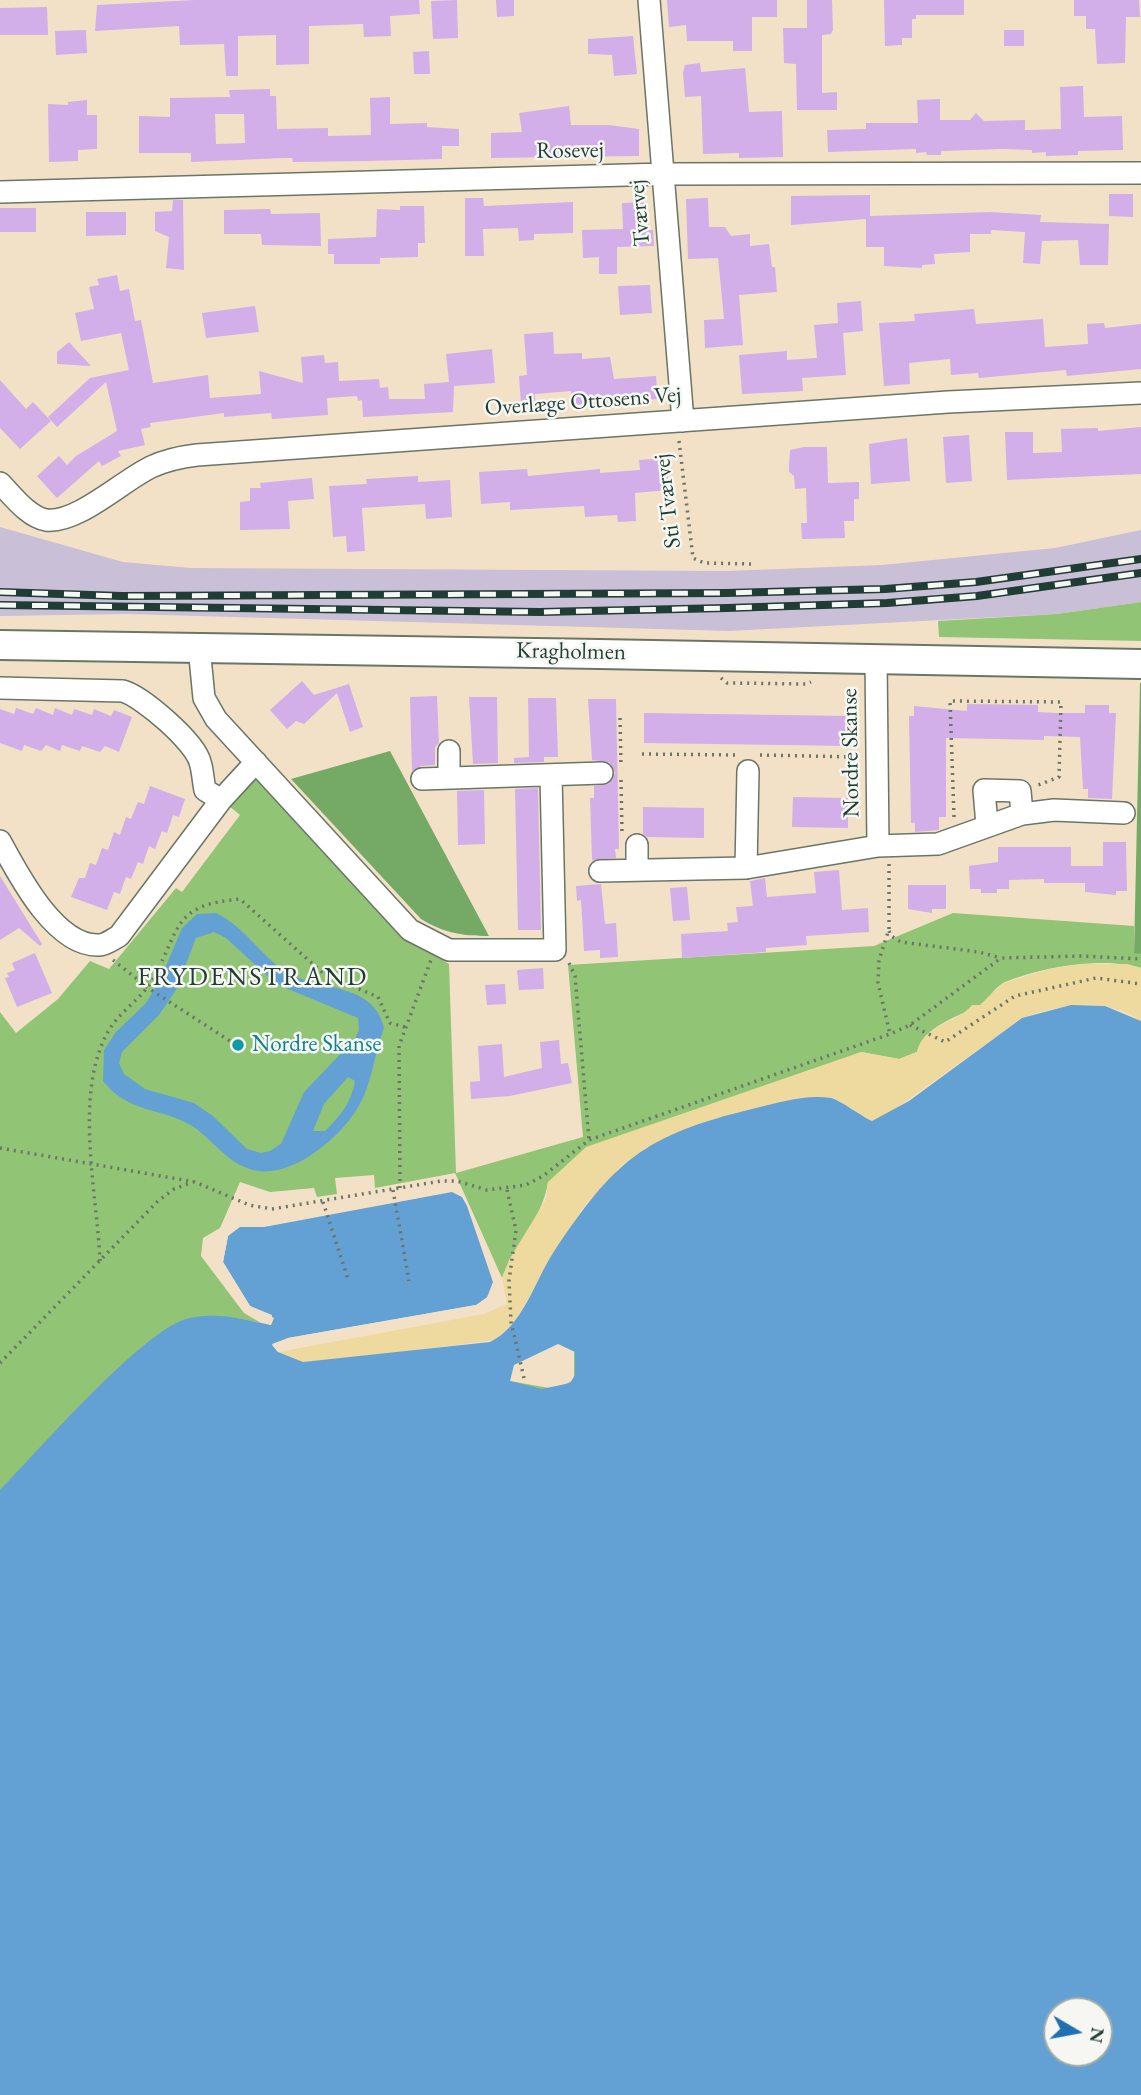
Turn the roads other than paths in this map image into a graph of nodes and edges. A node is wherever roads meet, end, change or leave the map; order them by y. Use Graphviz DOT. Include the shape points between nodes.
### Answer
graph roads {
  1 [pos="649,0"];
  2 [pos="1141,173"];
  3 [pos="664,174"];
  4 [pos="0,192"];
  5 [pos="1141,393"];
  6 [pos="680,421"];
  7 [pos="0,483"];
  8 [pos="0,645"];
  9 [pos="199,647"];
  10 [pos="876,659"];
  11 [pos="1141,664"];
  12 [pos="0,688"];
  13 [pos="449,751"];
  14 [pos="256,762"];
  15 [pos="748,771"];
  16 [pos="602,773"];
  17 [pos="551,775"];
  18 [pos="449,778"];
  19 [pos="422,779"];
  20 [pos="221,800"];
  21 [pos="1124,813"];
  22 [pos="1022,814"];
  23 [pos="988,825"];
  24 [pos="0,841"];
  25 [pos="637,845"];
  26 [pos="878,846"];
  27 [pos="746,868"];
  28 [pos="637,870"];
  29 [pos="600,871"];
  1 -- 3 [label="street, Tværvej"];
  2 -- 3 [label="street, Rosevej"];
  3 -- 4 [label="street, Rosevej"];
  3 -- 6 [label="street, Tværvej"];
  5 -- 6 [label="street, Overlæge Ottosens Vej"];
  6 -- 7 [label="street, Overlæge Ottosens Vej" via="172,458 125,481 70,517 45,520 28,512"];
  8 -- 9 [label="street, Kragholmen"];
  9 -- 10 [label="street, Kragholmen"];
  9 -- 14 [label="street" via="204,698 216,719"];
  10 -- 11 [label="street, Kragholmen"];
  10 -- 26 [label="street, Nordre Skanse"];
  12 -- 20 [label="street" via="136,695 196,753 205,790"];
  13 -- 18 [label="street"];
  14 -- 17 [label="street" via="410,930 456,950 555,950"];
  14 -- 20 [label="street"];
  15 -- 27 [label="street"];
  16 -- 17 [label="street"];
  17 -- 18 [label="street"];
  18 -- 19 [label="street"];
  20 -- 24 [label="street" via="119,936 103,945 74,937 42,911"];
  21 -- 22 [label="street, Nordre Skanse" via="1054,810"];
  22 -- 23 [label="street, Nordre Skanse"];
  22 -- 23 [label="street" via="1020,791 984,790"];
  23 -- 26 [label="street, Nordre Skanse" via="938,844"];
  25 -- 28 [label="street"];
  26 -- 27 [label="street, Nordre Skanse"];
  27 -- 28 [label="street, Nordre Skanse"];
  28 -- 29 [label="street, Nordre Skanse"];
}
